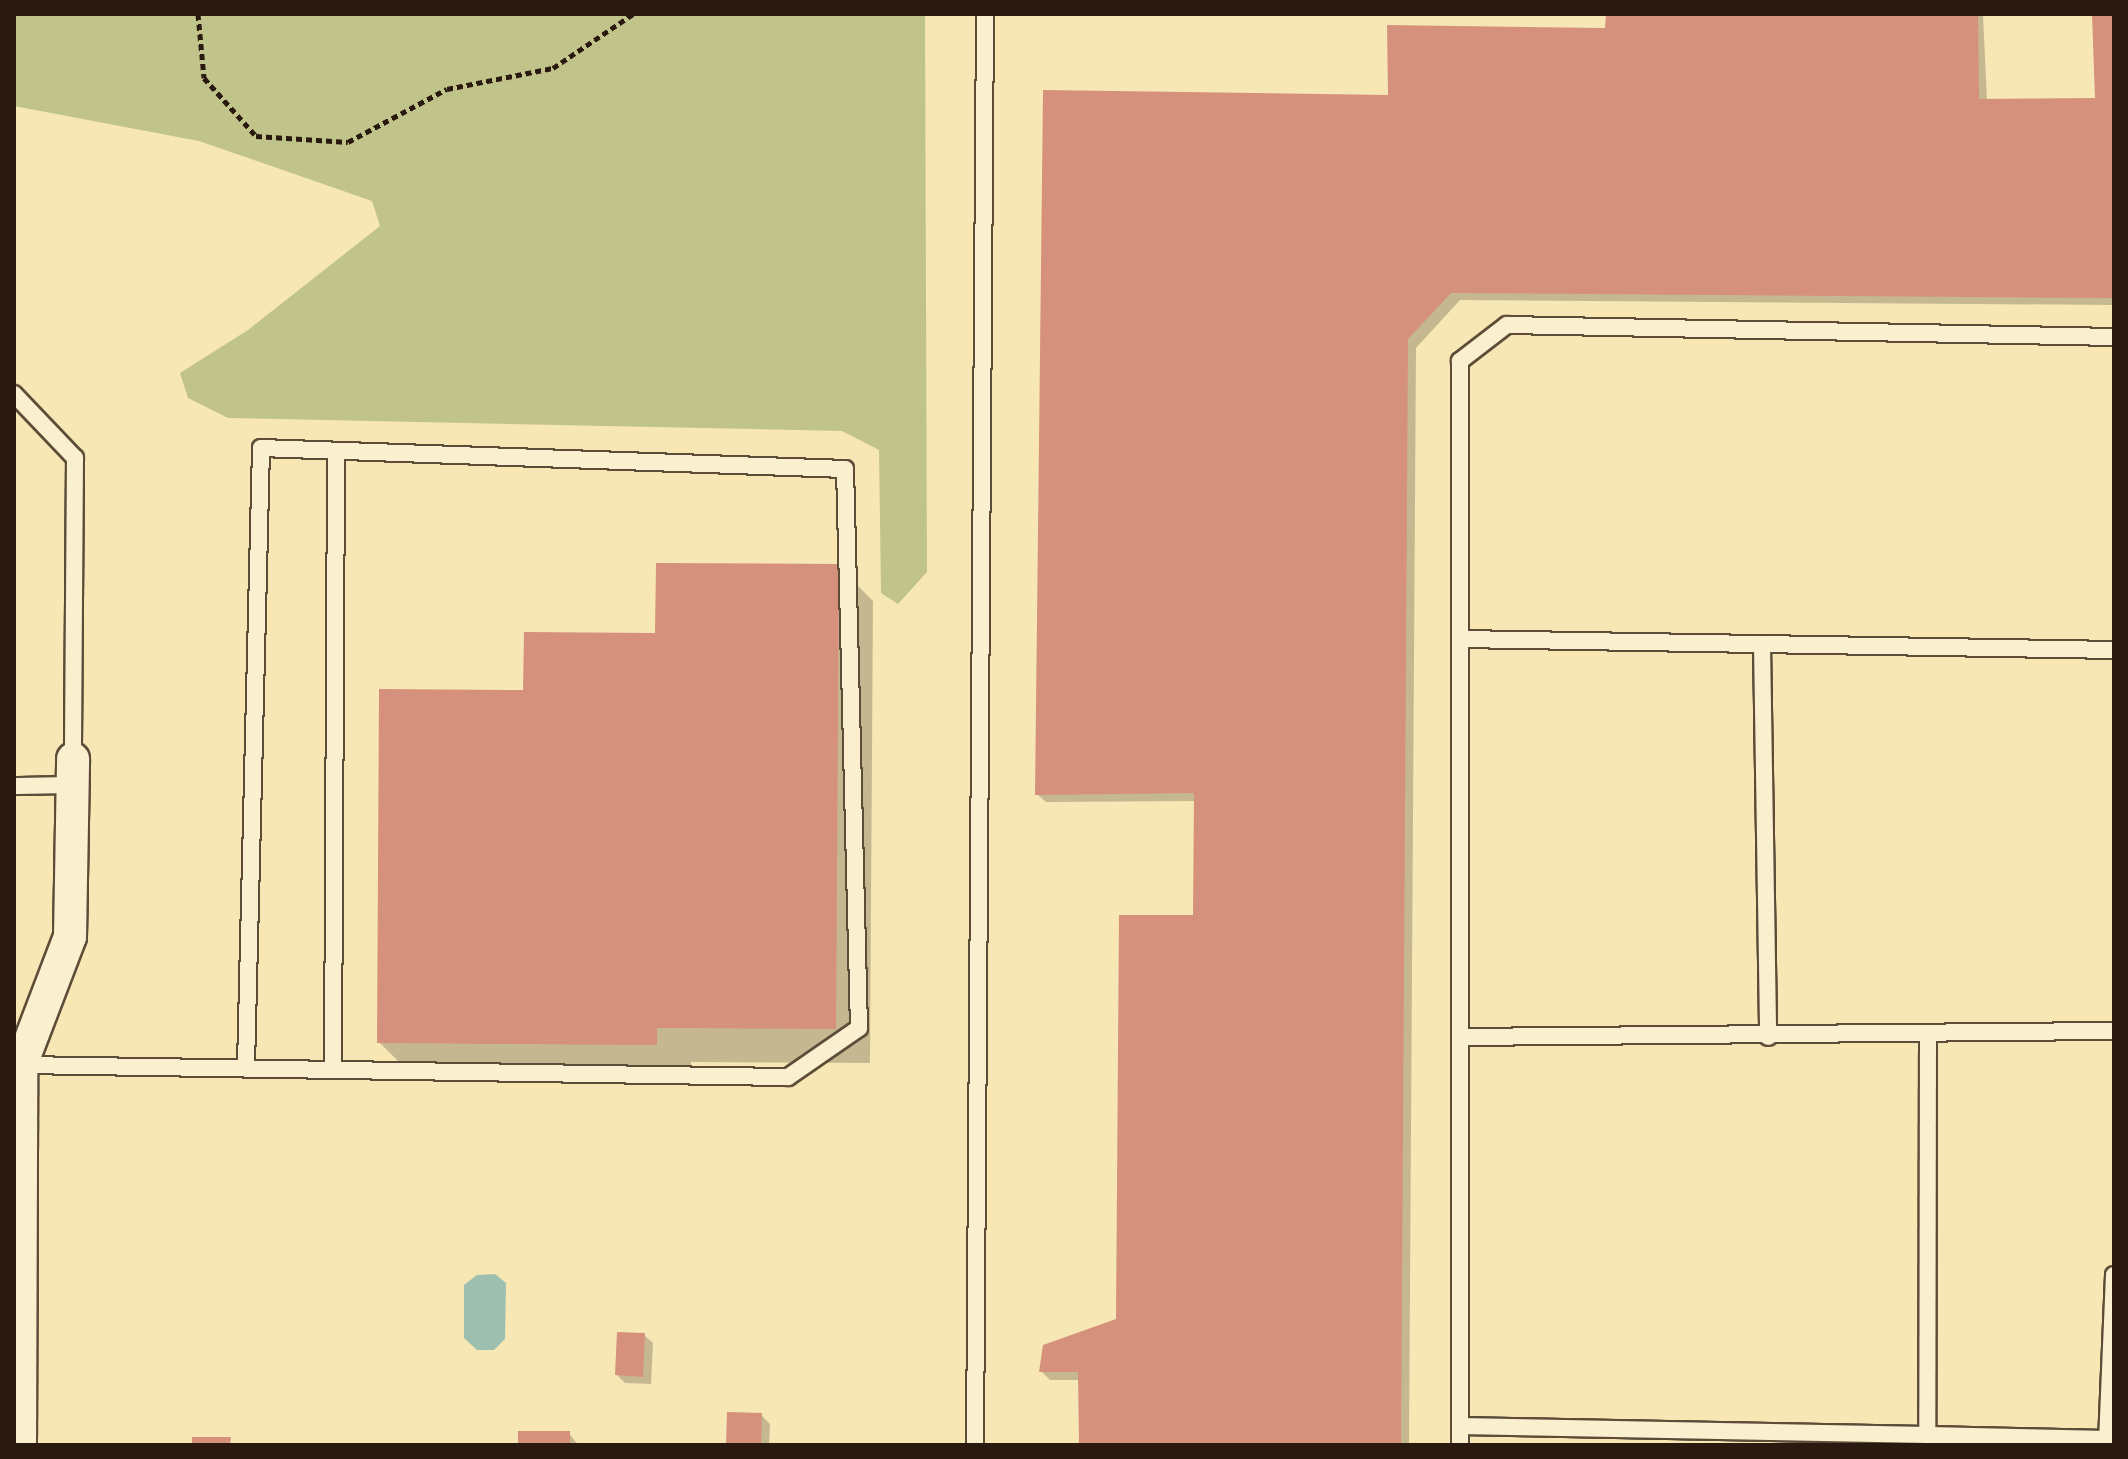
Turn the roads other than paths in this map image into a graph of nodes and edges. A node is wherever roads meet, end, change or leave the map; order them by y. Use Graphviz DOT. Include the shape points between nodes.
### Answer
graph roads {
  1 [pos="985,14"];
  2 [pos="2114,337"];
  3 [pos="14,394"];
  4 [pos="336,451"];
  5 [pos="1460,639"];
  6 [pos="1762,644"];
  7 [pos="2114,650"];
  8 [pos="73,772"];
  9 [pos="14,786"];
  10 [pos="2114,1031"];
  11 [pos="1460,1037"];
  12 [pos="1768,1037"];
  13 [pos="1928,1037"];
  14 [pos="21,1065"];
  15 [pos="246,1067"];
  16 [pos="333,1069"];
  17 [pos="2114,1275"];
  18 [pos="1460,1426"];
  19 [pos="1927,1435"];
  20 [pos="2020,1441"];
  21 [pos="2109,1441"];
  22 [pos="20,1445"];
  23 [pos="975,1445"];
  24 [pos="1460,1445"];
  1 -- 23 [label="lane"];
  2 -- 5 [label="lane" via="1507,325 1460,361"];
  3 -- 8 [label="lane" via="75,458"];
  4 -- 15 [label="lane" via="261,448"];
  4 -- 16 [label="lane"];
  4 -- 16 [label="lane" via="845,469 859,1028 788,1077"];
  5 -- 6 [label="lane"];
  5 -- 11 [label="lane"];
  6 -- 7 [label="lane"];
  6 -- 12 [label="lane"];
  8 -- 9 [label="lane"];
  8 -- 14 [label="street" via="70,937"];
  10 -- 13 [label="lane"];
  11 -- 12 [label="lane"];
  11 -- 18 [label="lane"];
  12 -- 13 [label="lane"];
  13 -- 19 [label="lane"];
  14 -- 15 [label="lane"];
  14 -- 22 [label="street"];
  15 -- 16 [label="lane"];
  17 -- 21 [label="lane"];
  18 -- 19 [label="lane"];
  18 -- 24 [label="lane"];
  19 -- 20 [label="lane"];
  20 -- 21 [label="lane"];
}
